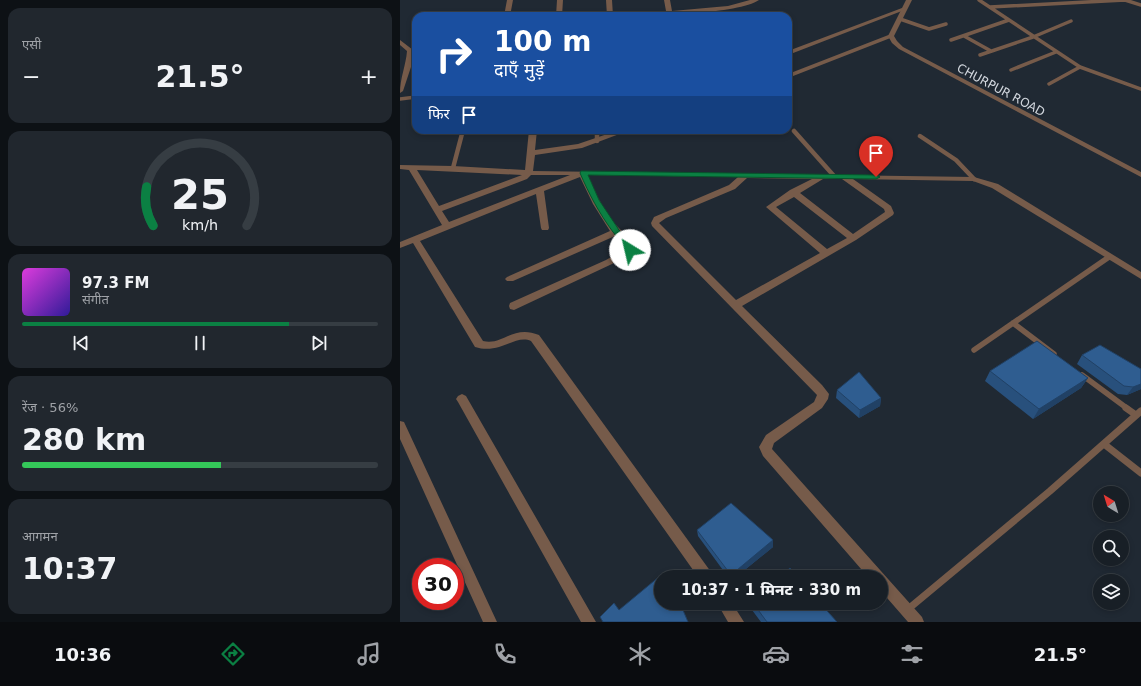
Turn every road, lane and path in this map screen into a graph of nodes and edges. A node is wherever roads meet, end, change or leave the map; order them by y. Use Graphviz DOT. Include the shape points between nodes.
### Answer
graph roads {
  1 [pos="510,0"];
  2 [pos="560,0"];
  3 [pos="609,0"];
  4 [pos="667,0"];
  5 [pos="726,0"];
  6 [pos="756,0"];
  7 [pos="909,0"];
  8 [pos="979,0"];
  9 [pos="1141,5"];
  10 [pos="990,7"];
  11 [pos="728,8"];
  12 [pos="904,9"];
  13 [pos="508,12"];
  14 [pos="559,12"];
  15 [pos="610,12"];
  16 [pos="669,12"];
  17 [pos="900,19"];
  18 [pos="1009,20"];
  19 [pos="1071,21"];
  20 [pos="946,24"];
  21 [pos="891,36"];
  22 [pos="964,36"];
  23 [pos="1033,37"];
  24 [pos="952,40"];
  25 [pos="400,42"];
  26 [pos="412,48"];
  27 [pos="792,51"];
  28 [pos="991,52"];
  29 [pos="1056,52"];
  30 [pos="980,55"];
  31 [pos="1080,67"];
  32 [pos="1011,70"];
  33 [pos="792,74"];
  34 [pos="1049,84"];
  35 [pos="1141,89"];
  36 [pos="400,91"];
  37 [pos="412,97"];
  38 [pos="400,98"];
  39 [pos="794,131"];
  40 [pos="462,134"];
  41 [pos="533,134"];
  42 [pos="597,134"];
  43 [pos="615,134"];
  44 [pos="920,136"];
  45 [pos="597,141"];
  46 [pos="531,153"];
  47 [pos="400,167"];
  48 [pos="411,167"];
  49 [pos="453,168"];
  50 [pos="529,173"];
  51 [pos="583,173"];
  52 [pos="1141,175"];
  53 [pos="744,176"];
  54 [pos="822,176"];
  55 [pos="834,176"];
  56 [pos="844,177"];
  57 [pos="974,179"];
  58 [pos="540,190"];
  59 [pos="793,192"];
  60 [pos="439,210"];
  61 [pos="448,226"];
  62 [pos="545,228"];
  63 [pos="616,232"];
  64 [pos="853,238"];
  65 [pos="415,240"];
  66 [pos="400,245"];
  67 [pos="826,253"];
  68 [pos="1109,256"];
  69 [pos="1141,276"];
  70 [pos="510,279"];
  71 [pos="514,306"];
  72 [pos="736,306"];
  73 [pos="1013,323"];
  74 [pos="974,350"];
  75 [pos="1062,360"];
  76 [pos="1075,369"];
  77 [pos="462,400"];
  78 [pos="1139,413"];
  79 [pos="400,426"];
  80 [pos="1104,444"];
  81 [pos="1141,473"];
  82 [pos="701,570"];
  83 [pos="871,570"];
  84 [pos="888,589"];
  85 [pos="729,610"];
  86 [pos="907,610"];
  87 [pos="490,622"];
  88 [pos="589,622"];
  89 [pos="738,622"];
  90 [pos="917,622"];
  1 -- 13 [label="street"];
  2 -- 14 [label="street"];
  3 -- 15 [label="street"];
  4 -- 16 [label="street"];
  5 -- 11 [label="street"];
  6 -- 11 [label="street"];
  7 -- 12 [label="street"];
  8 -- 10 [label="lane"];
  9 -- 10 [label="lane" via="1125,0"];
  10 -- 18 [label="lane"];
  11 -- 16 [label="street"];
  12 -- 17 [label="street"];
  12 -- 27 [label="street"];
  17 -- 20 [label="lane" via="929,28"];
  17 -- 21 [label="street"];
  18 -- 22 [label="lane"];
  18 -- 23 [label="lane"];
  19 -- 23 [label="lane"];
  21 -- 33 [label="street"];
  21 -- 52 [label="street, CHURPUR ROAD" via="894,42 910,53"];
  22 -- 24 [label="lane"];
  22 -- 28 [label="lane"];
  23 -- 28 [label="lane"];
  23 -- 29 [label="lane"];
  25 -- 26 [label="street"];
  26 -- 36 [label="street"];
  28 -- 30 [label="lane"];
  29 -- 31 [label="lane"];
  29 -- 32 [label="lane"];
  31 -- 34 [label="lane"];
  31 -- 35 [label="lane"];
  37 -- 38 [label="lane"];
  39 -- 55 [label="lane"];
  40 -- 49 [label="lane"];
  41 -- 46 [label="street"];
  42 -- 45 [label="lane"];
  43 -- 45 [label="street"];
  44 -- 57 [label="lane" via="963,165"];
  45 -- 46 [label="street"];
  46 -- 50 [label="street"];
  47 -- 48 [label="street"];
  48 -- 49 [label="street"];
  48 -- 60 [label="street"];
  49 -- 50 [label="street"];
  50 -- 51 [label="street"];
  50 -- 60 [label="street" via="515,181"];
  51 -- 53 [label="street"];
  51 -- 58 [label="street"];
  51 -- 63 [label="street" via="595,200"];
  53 -- 54 [label="street"];
  53 -- 72 [label="street" via="732,187 663,216 655,223"];
  54 -- 55 [label="street"];
  54 -- 59 [label="street"];
  55 -- 56 [label="street"];
  56 -- 57 [label="street"];
  56 -- 64 [label="street" via="891,210 888,216"];
  57 -- 68 [label="street" via="995,186"];
  58 -- 61 [label="street"];
  58 -- 62 [label="street"];
  59 -- 64 [label="street"];
  59 -- 67 [label="street" via="770,208"];
  60 -- 61 [label="street"];
  61 -- 65 [label="street"];
  63 -- 70 [label="street"];
  63 -- 71 [label="street" via="630,246 627,253"];
  64 -- 67 [label="street"];
  65 -- 66 [label="street"];
  65 -- 82 [label="street" via="479,344 491,346 524,334 535,338"];
  67 -- 72 [label="street"];
  68 -- 69 [label="street"];
  68 -- 73 [label="lane"];
  72 -- 83 [label="street" via="823,394 818,405 770,439 765,446 767,452"];
  73 -- 74 [label="lane"];
  73 -- 75 [label="lane"];
  76 -- 78 [label="lane"];
  77 -- 88 [label="street"];
  78 -- 80 [label="lane"];
  79 -- 87 [label="street"];
  80 -- 81 [label="lane"];
  80 -- 86 [label="lane"];
  84 -- 86 [label="street"];
  85 -- 89 [label="street"];
  86 -- 90 [label="street"];
}
